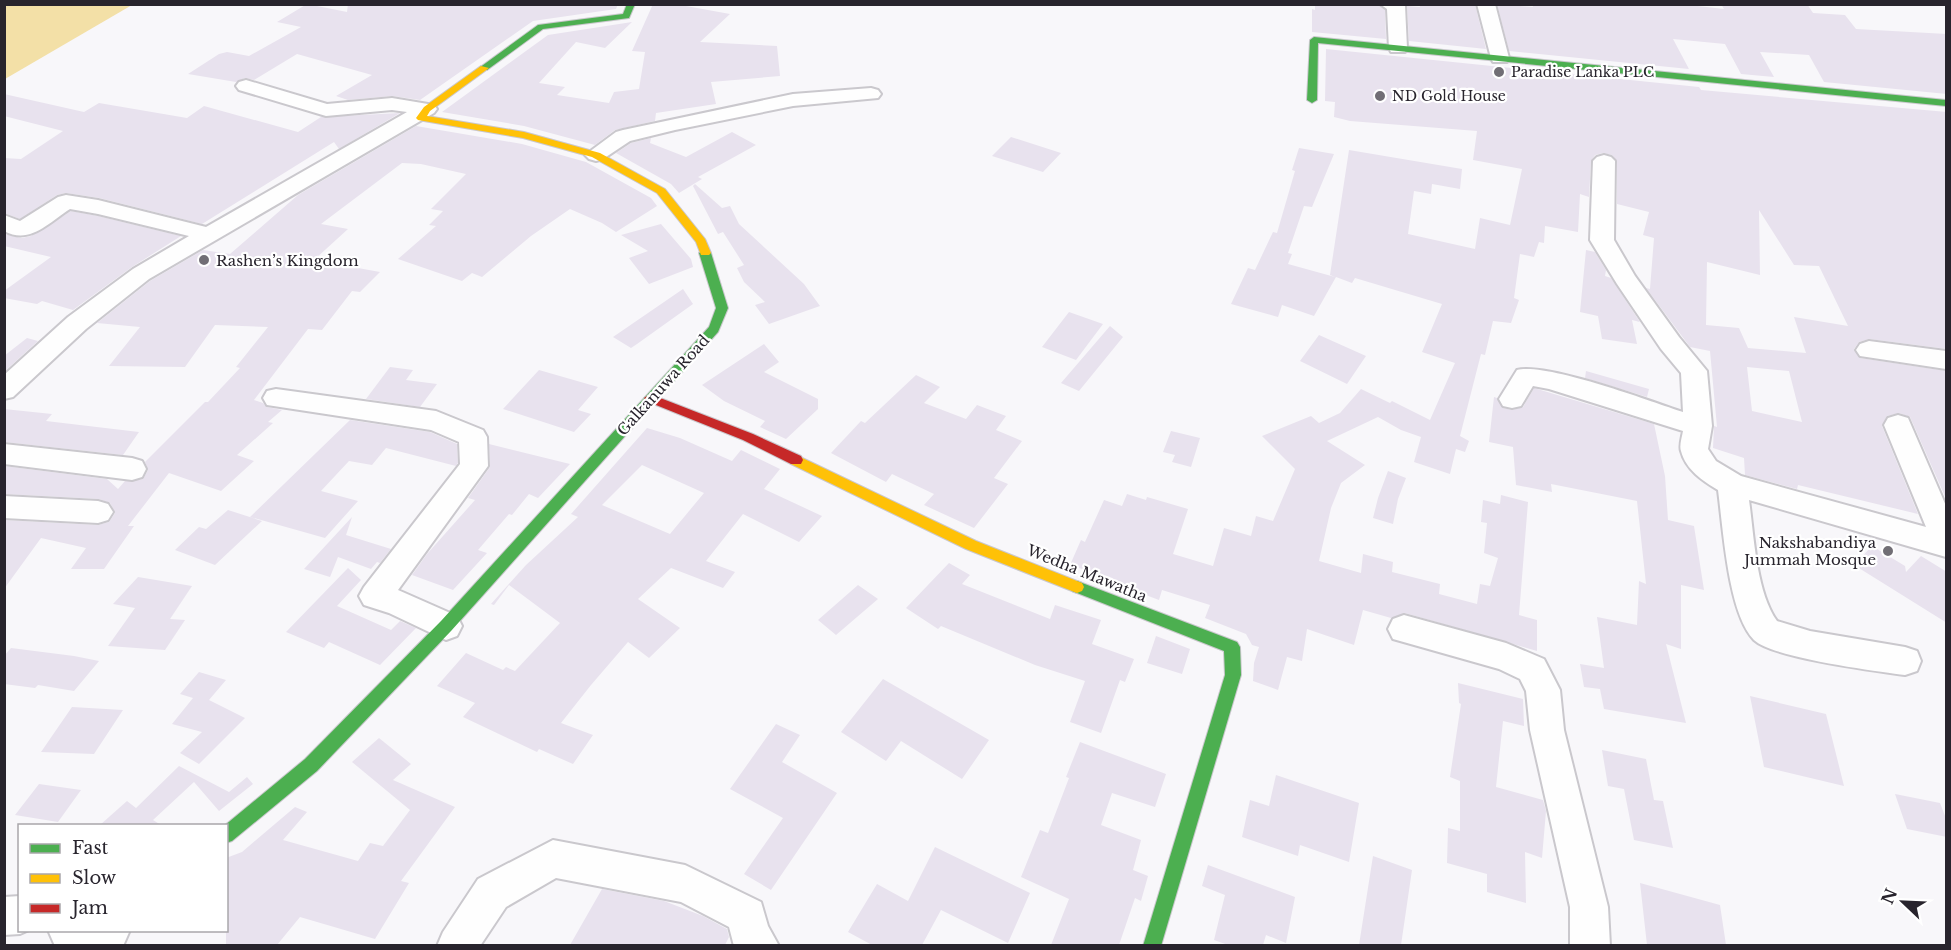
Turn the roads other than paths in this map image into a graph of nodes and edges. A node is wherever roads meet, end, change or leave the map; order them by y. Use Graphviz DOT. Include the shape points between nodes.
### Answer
graph roads {
  1 [pos="631,4"];
  2 [pos="1388,4"];
  3 [pos="1486,4"];
  4 [pos="1398,48"];
  5 [pos="1500,58"];
  6 [pos="246,86"];
  7 [pos="871,94"];
  8 [pos="1312,100"];
  9 [pos="1947,103"];
  10 [pos="427,109"];
  11 [pos="596,154"];
  12 [pos="1604,161"];
  13 [pos="4,222"];
  14 [pos="211,235"];
  15 [pos="1869,350"];
  16 [pos="1947,360"];
  17 [pos="4,390"];
  18 [pos="276,398"];
  19 [pos="650,398"];
  20 [pos="1512,399"];
  21 [pos="1898,425"];
  22 [pos="1698,426"];
  23 [pos="4,454"];
  24 [pos="132,469"];
  25 [pos="1732,484"];
  26 [pos="4,507"];
  27 [pos="98,513"];
  28 [pos="1947,539"];
  29 [pos="1947,545"];
  30 [pos="446,626"];
  31 [pos="1404,629"];
  32 [pos="1905,661"];
  33 [pos="228,833"];
  34 [pos="69,932"];
  35 [pos="109,932"];
  36 [pos="80,945"];
  37 [pos="93,945"];
  38 [pos="458,945"];
  39 [pos="759,945"];
  40 [pos="1152,945"];
  41 [pos="1590,945"];
  1 -- 10 [label="street" via="626,16 541,27"];
  2 -- 4 [label="street" via="1396,6"];
  3 -- 5 [label="street"];
  4 -- 5 [label="street"];
  4 -- 8 [label="street" via="1314,40"];
  5 -- 9 [label="street"];
  6 -- 10 [label="street" via="326,110 392,104"];
  7 -- 11 [label="street" via="793,100 675,124 623,136"];
  10 -- 11 [label="street, Galkanuwa Road" via="421,118 524,135"];
  10 -- 14 [label="street"];
  11 -- 19 [label="street, Galkanuwa Road" via="661,191 701,241 722,308 714,328"];
  12 -- 22 [label="street" via="1602,240 1670,344 1694,371"];
  13 -- 14 [label="street" via="21,231 66,202"];
  14 -- 17 [label="street" via="141,274 77,322"];
  15 -- 16 [label="street"];
  18 -- 30 [label="street" via="436,421 473,437 474,466 375,596"];
  19 -- 30 [label="street, Galkanuwa Road"];
  19 -- 40 [label="street, Wedha Mawatha" via="748,437 970,544 1232,647 1233,675"];
  20 -- 22 [label="street" via="1526,376 1551,380"];
  21 -- 28 [label="street"];
  22 -- 25 [label="street" via="1694,450 1706,469"];
  23 -- 24 [label="street"];
  25 -- 29 [label="street"];
  25 -- 32 [label="street" via="1748,588 1756,616 1766,631 1789,641"];
  26 -- 27 [label="street"];
  30 -- 33 [label="street, Galkanuwa Road" via="311,765"];
  31 -- 41 [label="street" via="1506,657 1532,669 1543,690 1547,730 1589,907"];
  34 -- 36 [label="street"];
  35 -- 37 [label="street"];
  38 -- 39 [label="street" via="492,893 554,859 685,884 747,916 749,934"];
}
